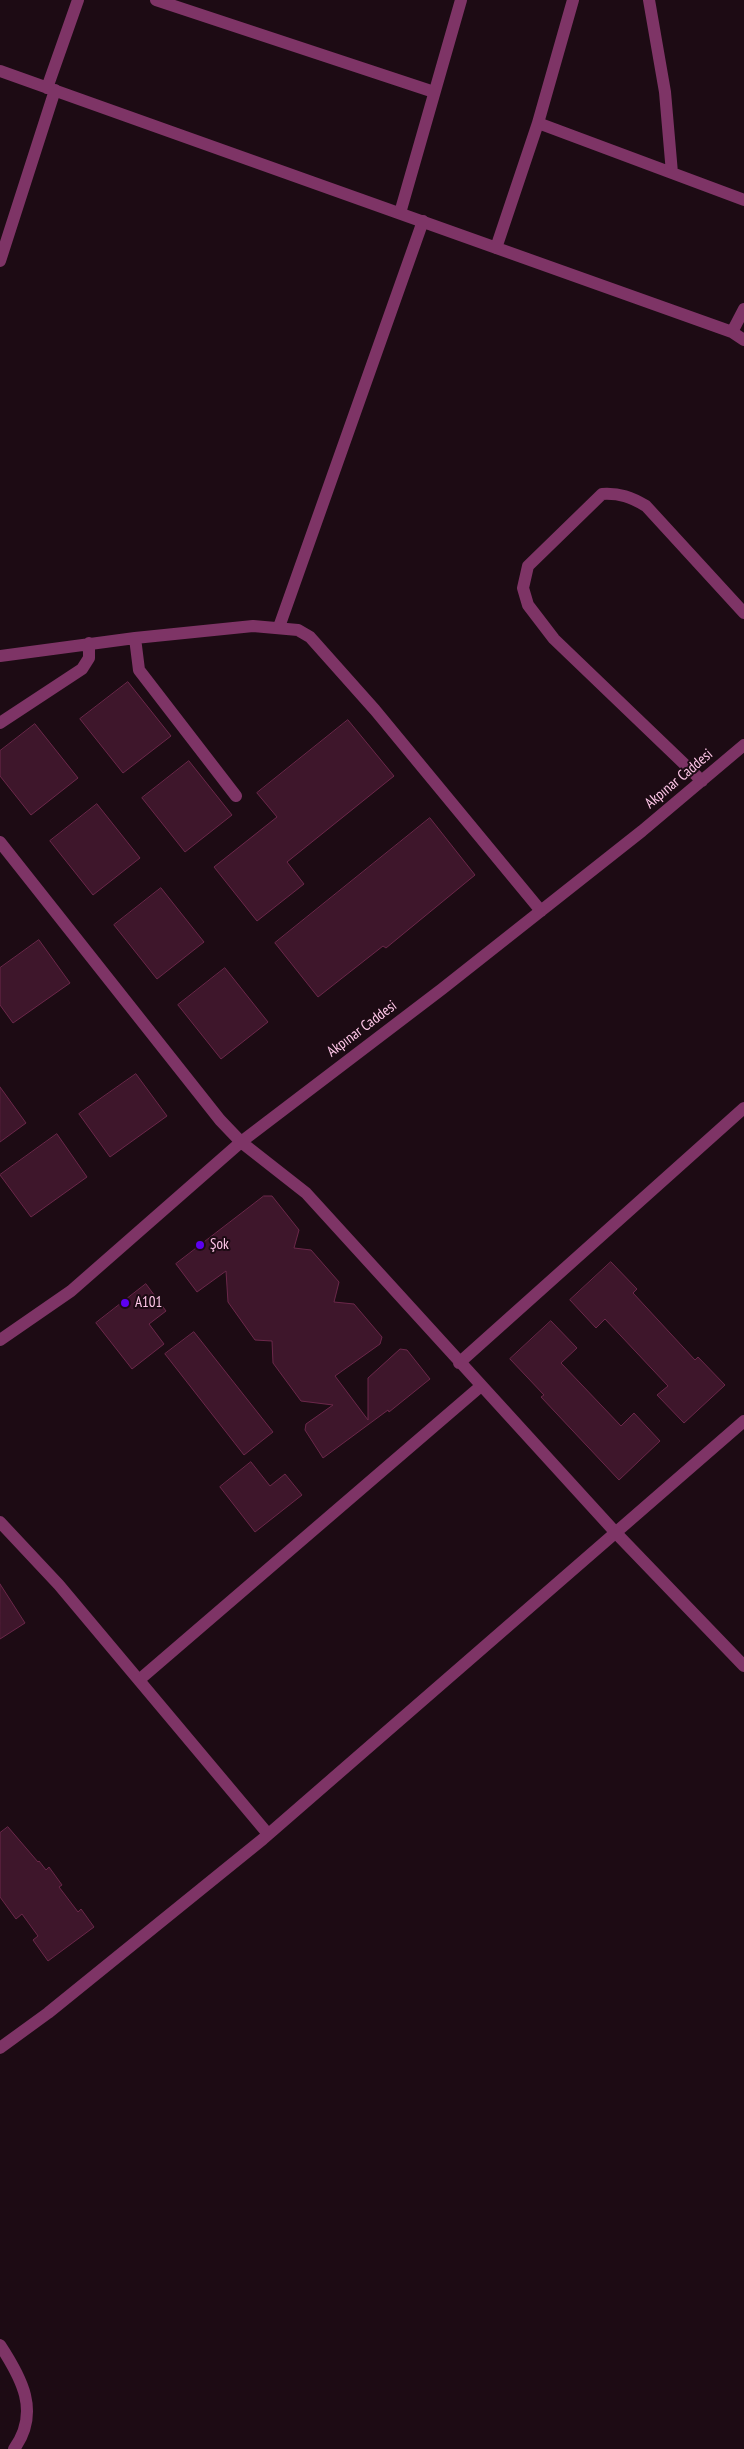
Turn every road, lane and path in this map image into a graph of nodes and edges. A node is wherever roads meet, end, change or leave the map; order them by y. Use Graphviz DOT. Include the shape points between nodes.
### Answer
graph roads {
  1 [pos="78,0"];
  2 [pos="156,0"];
  3 [pos="461,0"];
  4 [pos="574,0"];
  5 [pos="649,0"];
  6 [pos="0,71"];
  7 [pos="51,89"];
  8 [pos="434,92"];
  9 [pos="538,124"];
  10 [pos="672,173"];
  11 [pos="744,200"];
  12 [pos="400,213"];
  13 [pos="423,222"];
  14 [pos="496,248"];
  15 [pos="0,261"];
  16 [pos="744,309"];
  17 [pos="732,332"];
  18 [pos="744,340"];
  19 [pos="744,613"];
  20 [pos="279,627"];
  21 [pos="136,638"];
  22 [pos="89,643"];
  23 [pos="0,656"];
  24 [pos="0,723"];
  25 [pos="744,744"];
  26 [pos="702,781"];
  27 [pos="236,796"];
  28 [pos="0,842"];
  29 [pos="541,910"];
  30 [pos="744,1108"];
  31 [pos="241,1142"];
  32 [pos="0,1340"];
  33 [pos="459,1363"];
  34 [pos="481,1386"];
  35 [pos="744,1421"];
  36 [pos="0,1522"];
  37 [pos="616,1533"];
  38 [pos="744,1666"];
  39 [pos="139,1680"];
  40 [pos="268,1834"];
  41 [pos="0,2048"];
  42 [pos="0,2344"];
  43 [pos="14,2449"];
  1 -- 7 [label="street"];
  2 -- 8 [label="street"];
  3 -- 8 [label="street"];
  4 -- 9 [label="street"];
  5 -- 10 [label="street" via="665,92"];
  6 -- 7 [label="street"];
  7 -- 12 [label="street"];
  7 -- 15 [label="street"];
  8 -- 12 [label="street"];
  9 -- 10 [label="street"];
  9 -- 14 [label="street"];
  10 -- 11 [label="street"];
  12 -- 13 [label="street"];
  13 -- 14 [label="street"];
  13 -- 20 [label="street"];
  14 -- 17 [label="street"];
  16 -- 17 [label="street"];
  17 -- 18 [label="street"];
  19 -- 26 [label="street" via="646,506 617,493 602,494 528,566 524,580 528,605 554,639"];
  20 -- 21 [label="street" via="254,626"];
  20 -- 29 [label="street" via="298,630 310,637"];
  21 -- 22 [label="street"];
  21 -- 27 [label="street" via="138,670"];
  22 -- 23 [label="street"];
  22 -- 24 [label="street" via="89,658 82,669"];
  25 -- 26 [label="street, Akpınar Caddesi"];
  26 -- 29 [label="street, Akpınar Caddesi"];
  28 -- 31 [label="street" via="220,1120"];
  29 -- 31 [label="street, Akpınar Caddesi"];
  30 -- 33 [label="street"];
  31 -- 32 [label="street, Akpınar Caddesi" via="71,1291"];
  31 -- 33 [label="street" via="306,1193"];
  33 -- 34 [label="street"];
  34 -- 37 [label="street"];
  34 -- 39 [label="street"];
  35 -- 37 [label="street"];
  36 -- 39 [label="street" via="59,1585"];
  37 -- 38 [label="street"];
  37 -- 40 [label="street"];
  39 -- 40 [label="street"];
  40 -- 41 [label="street"];
  42 -- 43 [label="street" via="19,2374 26,2399 25,2425"];
}
